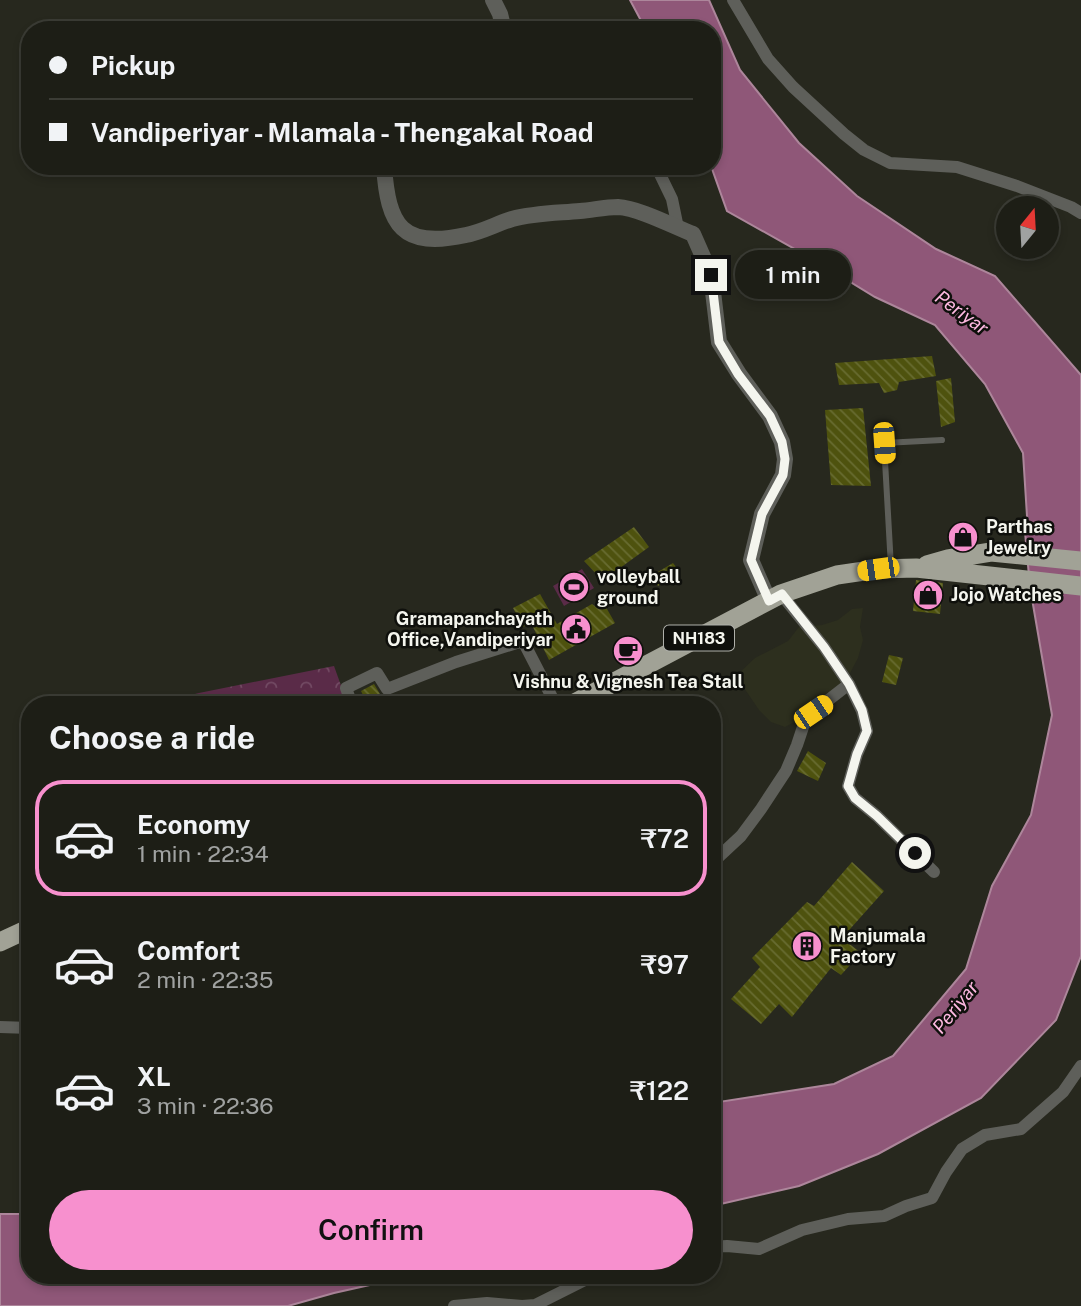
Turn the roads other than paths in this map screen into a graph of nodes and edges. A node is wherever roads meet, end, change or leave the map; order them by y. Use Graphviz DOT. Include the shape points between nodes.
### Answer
graph roads {
  1 [pos="493,0"];
  2 [pos="733,0"];
  3 [pos="502,21"];
  4 [pos="385,175"];
  5 [pos="660,175"];
  6 [pos="1081,213"];
  7 [pos="678,228"];
  8 [pos="942,440"];
  9 [pos="1081,561"];
  10 [pos="916,568"];
  11 [pos="891,569"];
  12 [pos="1081,586"];
  13 [pos="775,598"];
  14 [pos="849,684"];
  15 [pos="349,696"];
  16 [pos="564,696"];
  17 [pos="583,696"];
  18 [pos="721,855"];
  19 [pos="934,872"];
  20 [pos="21,932"];
  21 [pos="0,942"];
  22 [pos="0,1027"];
  23 [pos="21,1028"];
  24 [pos="1081,1066"];
  25 [pos="721,1246"];
  26 [pos="577,1284"];
  27 [pos="454,1306"];
  1 -- 3 [label="street"];
  2 -- 6 [label="street" via="768,59 864,150 890,163 957,167"];
  4 -- 7 [label="street" via="390,211 399,226 416,237 468,235 513,219 620,207"];
  5 -- 7 [label="street"];
  7 -- 13 [label="street" via="693,234 711,275 719,342 770,416 782,442 783,475 762,514 751,560"];
  8 -- 11 [label="lane" via="884,443"];
  9 -- 10 [label="highway, NH183" via="990,552"];
  10 -- 11 [label="highway, NH183"];
  10 -- 12 [label="highway"];
  11 -- 13 [label="highway, NH183" via="837,575"];
  13 -- 14 [label="street" via="824,647"];
  13 -- 17 [label="highway, NH183"];
  14 -- 18 [label="street" via="813,712 786,771 741,836"];
  14 -- 19 [label="street" via="867,731 848,786 855,798"];
  15 -- 16 [label="street" via="346,688 377,673 387,689 523,641"];
  20 -- 21 [label="highway"];
  22 -- 23 [label="street"];
  24 -- 25 [label="street" via="1063,1092 1021,1129 985,1136 962,1149 932,1198 884,1216 802,1230 759,1249"];
  26 -- 27 [label="street" via="535,1305"];
}
